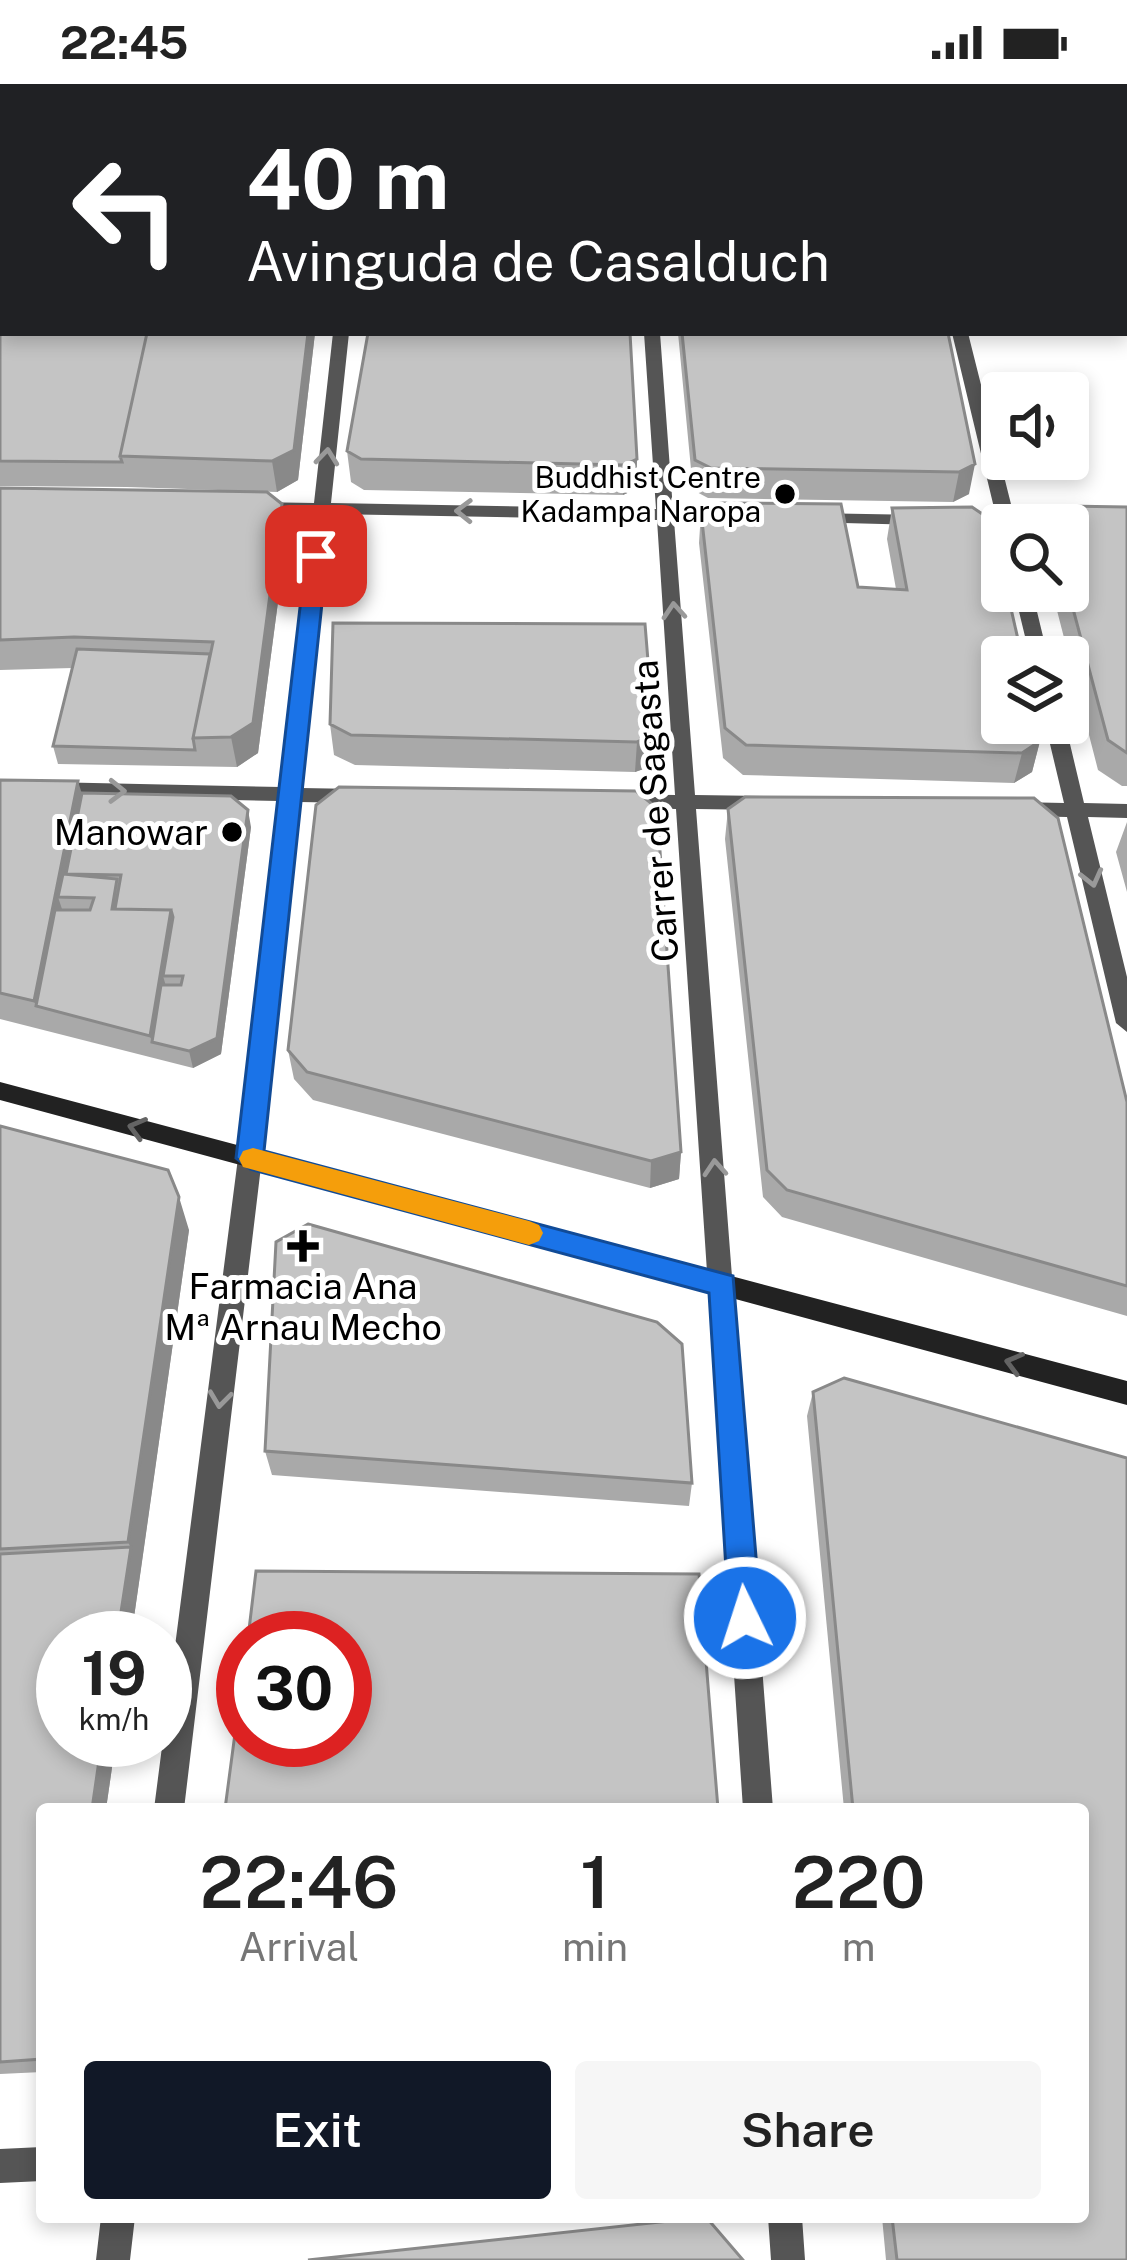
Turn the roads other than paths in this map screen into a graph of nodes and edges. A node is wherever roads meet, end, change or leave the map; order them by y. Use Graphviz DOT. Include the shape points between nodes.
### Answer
graph roads {
  1 [pos="341,336"];
  2 [pos="652,336"];
  3 [pos="961,336"];
  4 [pos="1001,504"];
  5 [pos="236,506"];
  6 [pos="322,508"];
  7 [pos="667,515"];
  8 [pos="747,516"];
  9 [pos="792,517"];
  10 [pos="981,522"];
  11 [pos="1089,524"];
  12 [pos="1127,524"];
  13 [pos="1060,744"];
  14 [pos="0,788"];
  15 [pos="291,794"];
  16 [pos="374,796"];
  17 [pos="597,800"];
  18 [pos="688,802"];
  19 [pos="778,804"];
  20 [pos="983,808"];
  21 [pos="1076,810"];
  22 [pos="1127,811"];
  23 [pos="1127,1023"];
  24 [pos="0,1091"];
  25 [pos="250,1158"];
  26 [pos="723,1284"];
  27 [pos="1127,1393"];
  28 [pos="170,1803"];
  29 [pos="758,1803"];
  30 [pos="36,2164"];
  31 [pos="0,2166"];
  32 [pos="117,2223"];
  33 [pos="785,2223"];
  34 [pos="113,2260"];
  35 [pos="788,2260"];
  6 -- 1 [label="street, one-way"];
  2 -- 7 [label="street, Carrer de Sagasta"];
  3 -- 4 [label="street"];
  5 -- 6 [label="street"];
  7 -- 6 [label="street, one-way"];
  6 -- 15 [label="street"];
  7 -- 8 [label="street"];
  18 -- 7 [label="street, Carrer de Sagasta, one-way"];
  9 -- 10 [label="street"];
  11 -- 12 [label="street"];
  13 -- 21 [label="street"];
  14 -- 15 [label="street, one-way"];
  15 -- 16 [label="street"];
  15 -- 25 [label="street"];
  17 -- 18 [label="street"];
  18 -- 19 [label="street"];
  26 -- 18 [label="street, Carrer de Sagasta, one-way"];
  20 -- 21 [label="street"];
  21 -- 22 [label="street"];
  21 -- 23 [label="street, one-way"];
  25 -- 24 [label="main road, one-way"];
  25 -- 26 [label="main road"];
  25 -- 28 [label="street, one-way"];
  27 -- 26 [label="main road, one-way"];
  26 -- 29 [label="street, Carrer de Sagasta"];
  30 -- 31 [label="street"];
  32 -- 34 [label="street"];
  33 -- 35 [label="street"];
}
